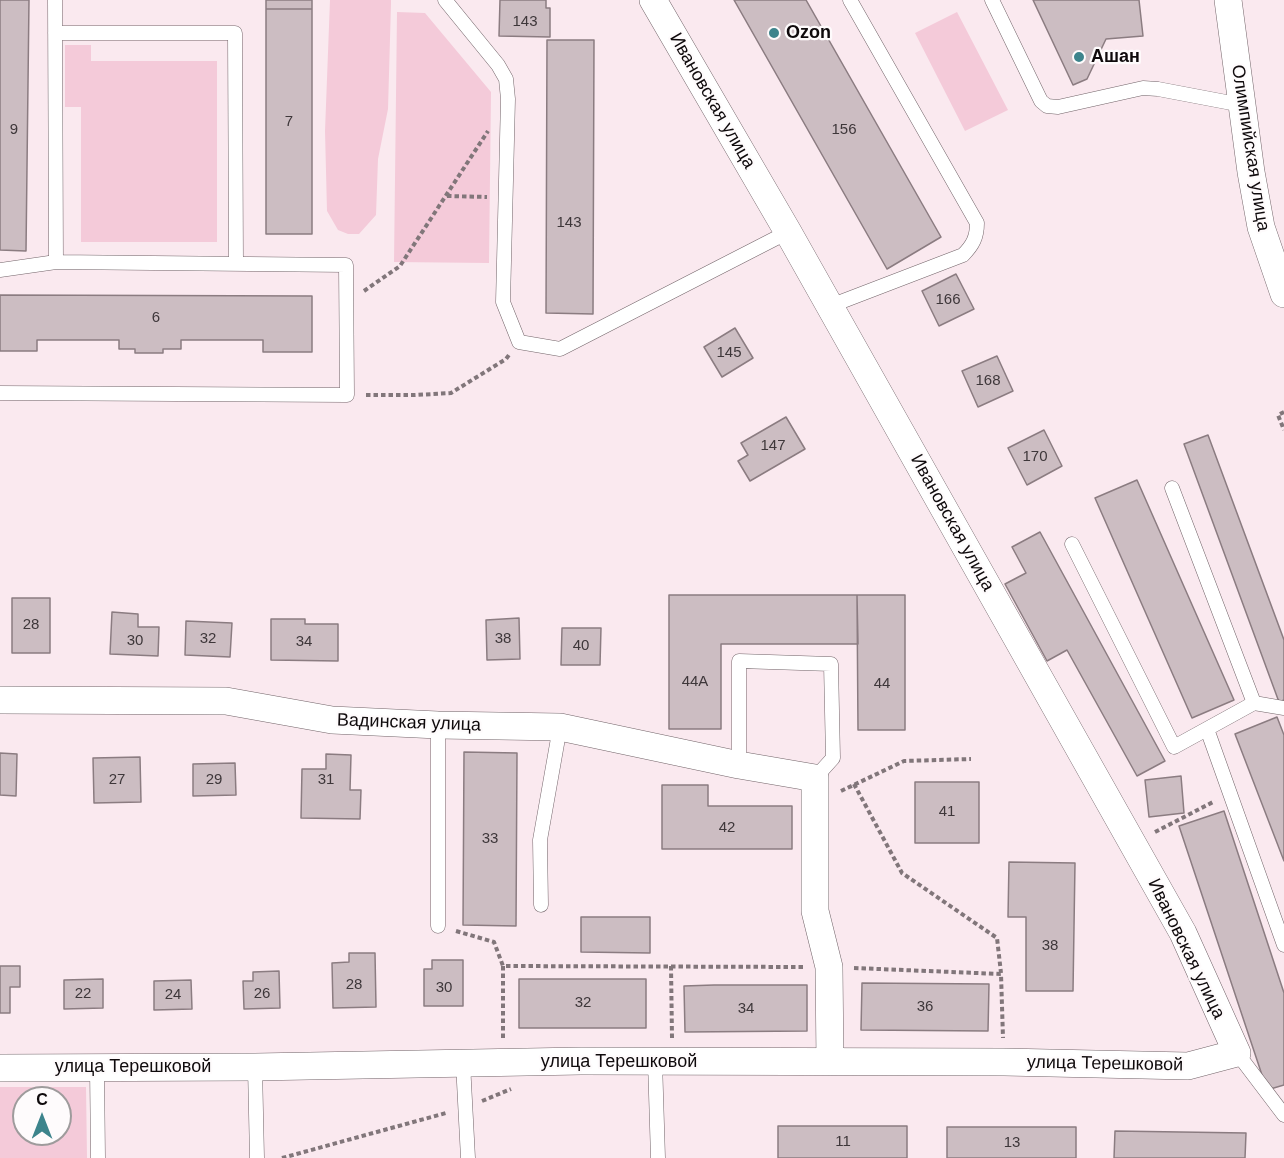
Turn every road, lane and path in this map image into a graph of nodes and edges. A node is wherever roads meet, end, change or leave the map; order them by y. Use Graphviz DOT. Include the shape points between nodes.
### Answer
graph roads {
  1 [pos="55,0"];
  2 [pos="445,0"];
  3 [pos="653,0"];
  4 [pos="850,0"];
  5 [pos="992,0"];
  6 [pos="1228,0"];
  7 [pos="55,33"];
  8 [pos="1242,105"];
  9 [pos="507,124"];
  10 [pos="446,196"];
  11 [pos="506,197"];
  12 [pos="788,232"];
  13 [pos="56,262"];
  14 [pos="236,264"];
  15 [pos="0,270"];
  16 [pos="1284,294"];
  17 [pos="346,303"];
  18 [pos="830,306"];
  19 [pos="519,342"];
  20 [pos="0,393"];
  21 [pos="346,395"];
  22 [pos="1284,412"];
  23 [pos="1284,430"];
  24 [pos="1172,488"];
  25 [pos="1072,544"];
  26 [pos="0,700"];
  27 [pos="1254,703"];
  28 [pos="1284,708"];
  29 [pos="438,725"];
  30 [pos="560,727"];
  31 [pos="1207,729"];
  32 [pos="971,759"];
  33 [pos="739,765"];
  34 [pos="854,784"];
  35 [pos="815,790"];
  36 [pos="1230,793"];
  37 [pos="1133,844"];
  38 [pos="541,905"];
  39 [pos="438,926"];
  40 [pos="1284,945"];
  41 [pos="503,966"];
  42 [pos="671,966"];
  43 [pos="830,967"];
  44 [pos="1001,974"];
  45 [pos="1237,1053"];
  46 [pos="664,1061"];
  47 [pos="830,1062"];
  48 [pos="1004,1062"];
  49 [pos="462,1063"];
  50 [pos="503,1063"];
  51 [pos="255,1067"];
  52 [pos="0,1068"];
  53 [pos="97,1068"];
  54 [pos="518,1086"];
  55 [pos="465,1107"];
  56 [pos="1284,1115"];
  57 [pos="98,1158"];
  58 [pos="257,1158"];
  59 [pos="282,1158"];
  60 [pos="468,1158"];
  61 [pos="658,1158"];
  1 -- 7 [label="lane"];
  2 -- 9 [label="lane" via="506,79"];
  3 -- 12 [label="street, Ивановская улица"];
  4 -- 18 [label="lane" via="977,222 977,232 972,246 963,255"];
  5 -- 8 [label="lane" via="1041,101 1047,106 1058,107 1143,88"];
  6 -- 8 [label="street, Олимпийская улица"];
  7 -- 13 [label="lane"];
  7 -- 14 [label="lane" via="235,33"];
  8 -- 16 [label="street, Олимпийская улица" via="1261,227"];
  9 -- 10 [label="path" via="491,125"];
  9 -- 11 [label="lane"];
  10 -- 11 [label="path"];
  10 -- 17 [label="path" via="400,266"];
  11 -- 19 [label="lane" via="503,302"];
  12 -- 18 [label="street, Ивановская улица"];
  12 -- 19 [label="lane" via="560,349"];
  13 -- 14 [label="lane"];
  13 -- 15 [label="lane"];
  14 -- 17 [label="lane" via="345,265"];
  17 -- 21 [label="lane"];
  18 -- 37 [label="street, Ивановская улица"];
  19 -- 21 [label="path" via="506,359 451,393"];
  20 -- 21 [label="lane"];
  22 -- 23 [label="path" via="1278,415"];
  24 -- 27 [label="lane"];
  25 -- 31 [label="lane" via="1174,747"];
  26 -- 29 [label="street, Вадинская улица" via="225,701 332,720"];
  27 -- 28 [label="lane"];
  27 -- 31 [label="lane"];
  29 -- 30 [label="street, Вадинская улица"];
  29 -- 39 [label="lane"];
  30 -- 33 [label="street, Вадинская улица"];
  30 -- 38 [label="lane" via="540,840"];
  31 -- 36 [label="lane"];
  32 -- 34 [label="path" via="904,761"];
  33 -- 35 [label="street, Вадинская улица"];
  33 -- 35 [label="lane" via="739,661 831,664 833,758"];
  34 -- 35 [label="path"];
  34 -- 44 [label="path" via="902,873 997,938"];
  35 -- 43 [label="street" via="815,911"];
  36 -- 37 [label="path"];
  36 -- 40 [label="lane"];
  37 -- 45 [label="street, Ивановская улица" via="1183,933"];
  39 -- 41 [label="path" via="494,942"];
  41 -- 42 [label="path"];
  41 -- 50 [label="path"];
  42 -- 43 [label="path"];
  42 -- 46 [label="path"];
  43 -- 44 [label="path"];
  43 -- 47 [label="street"];
  44 -- 48 [label="path"];
  45 -- 48 [label="street, улица Терешковой" via="1188,1066"];
  45 -- 56 [label="lane"];
  46 -- 47 [label="street, улица Терешковой"];
  46 -- 50 [label="street, улица Терешковой"];
  46 -- 61 [label="lane"];
  47 -- 48 [label="street, улица Терешковой"];
  49 -- 50 [label="street, улица Терешковой"];
  49 -- 51 [label="street, улица Терешковой"];
  49 -- 55 [label="lane"];
  51 -- 53 [label="street, улица Терешковой"];
  51 -- 58 [label="lane"];
  52 -- 53 [label="street, улица Терешковой"];
  53 -- 57 [label="lane"];
  54 -- 55 [label="path"];
  55 -- 59 [label="path"];
  55 -- 60 [label="lane"];
}
